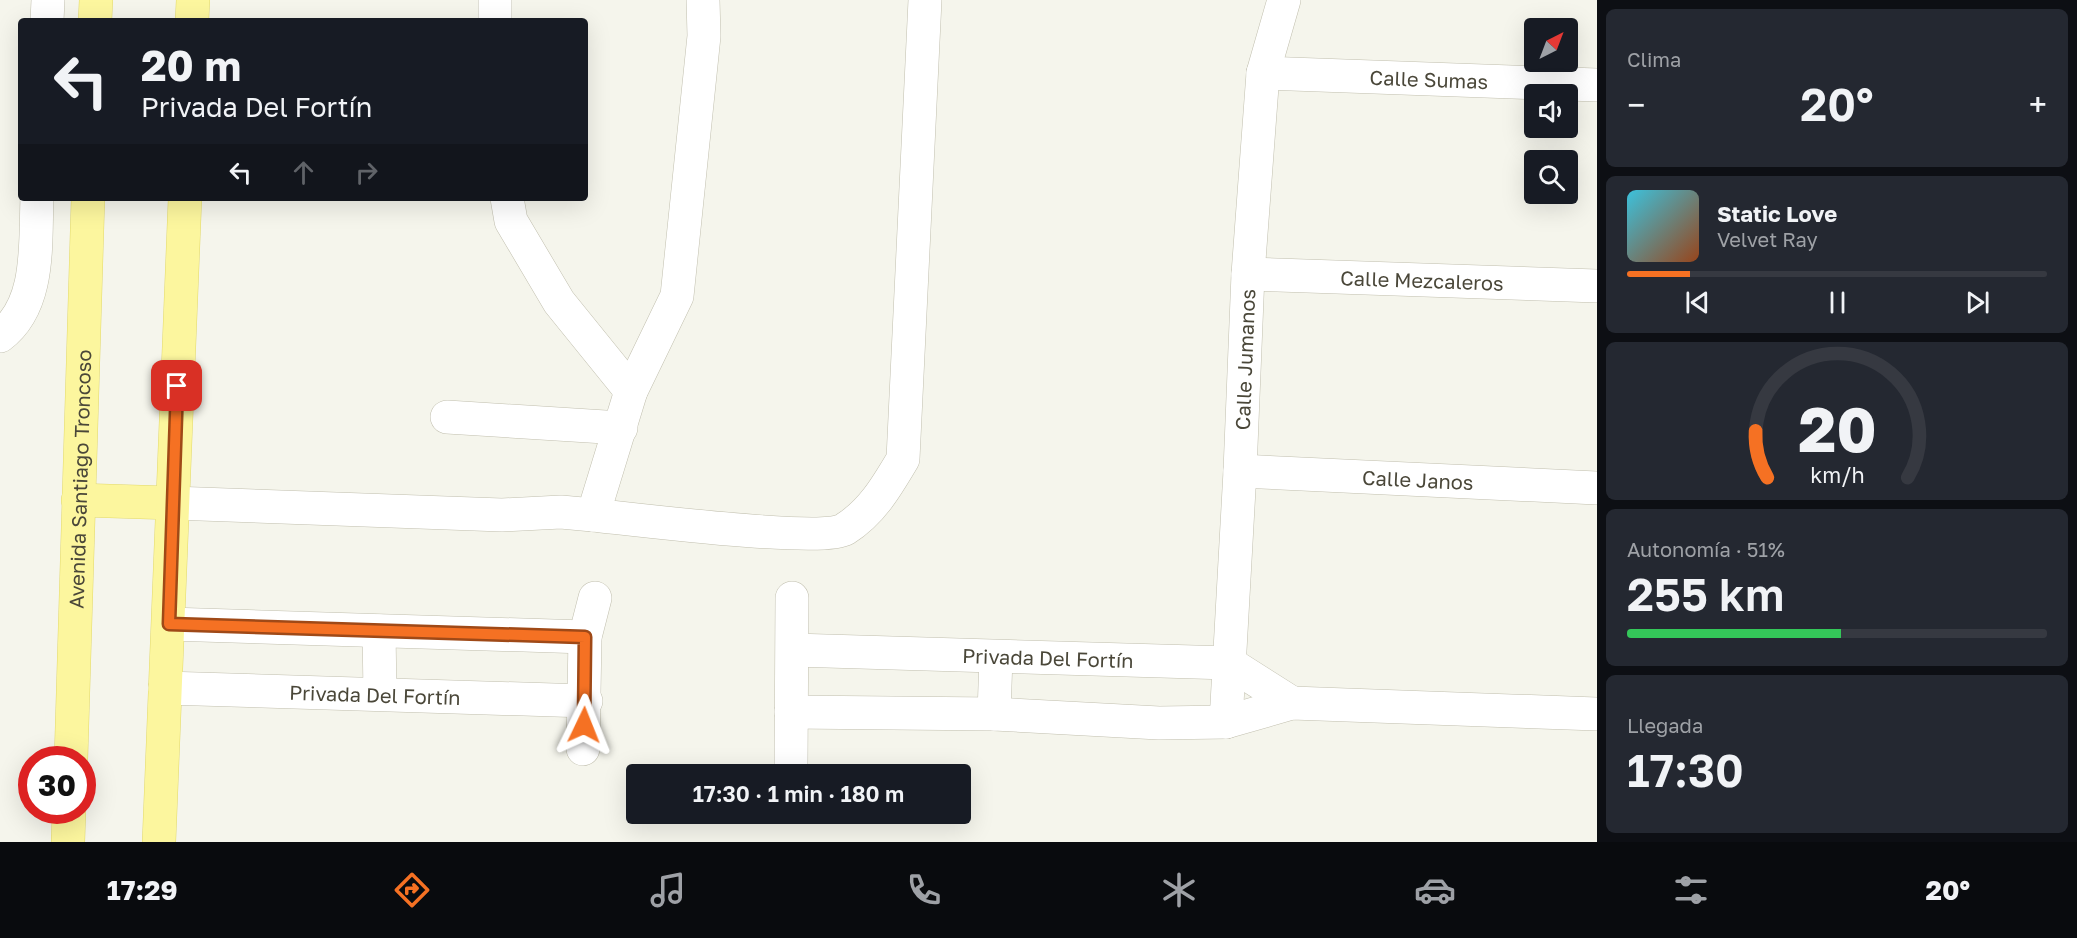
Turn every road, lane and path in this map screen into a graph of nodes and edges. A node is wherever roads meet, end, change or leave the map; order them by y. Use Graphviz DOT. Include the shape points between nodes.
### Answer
graph roads {
  1 [pos="48,0"];
  2 [pos="96,0"];
  3 [pos="193,0"];
  4 [pos="495,0"];
  5 [pos="704,0"];
  6 [pos="925,0"];
  7 [pos="1284,0"];
  8 [pos="46,18"];
  9 [pos="95,18"];
  10 [pos="192,18"];
  11 [pos="495,18"];
  12 [pos="1263,73"];
  13 [pos="1597,85"];
  14 [pos="37,201"];
  15 [pos="88,201"];
  16 [pos="185,201"];
  17 [pos="508,201"];
  18 [pos="1248,274"];
  19 [pos="1597,286"];
  20 [pos="0,336"];
  21 [pos="631,391"];
  22 [pos="447,417"];
  23 [pos="621,428"];
  24 [pos="1240,471"];
  25 [pos="1597,488"];
  26 [pos="78,500"];
  27 [pos="172,503"];
  28 [pos="593,515"];
  29 [pos="595,598"];
  30 [pos="792,598"];
  31 [pos="169,624"];
  32 [pos="379,631"];
  33 [pos="585,637"];
  34 [pos="793,650"];
  35 [pos="996,657"];
  36 [pos="1229,663"];
  37 [pos="165,688"];
  38 [pos="380,694"];
  39 [pos="586,701"];
  40 [pos="1292,703"];
  41 [pos="791,712"];
  42 [pos="994,714"];
  43 [pos="1597,714"];
  44 [pos="1226,722"];
  45 [pos="71,746"];
  46 [pos="583,749"];
  47 [pos="791,764"];
  48 [pos="69,824"];
  49 [pos="68,842"];
  50 [pos="159,842"];
  1 -- 8 [label="street"];
  2 -- 9 [label="main road"];
  3 -- 10 [label="main road"];
  4 -- 11 [label="street"];
  5 -- 21 [label="street" via="704,36 677,296"];
  6 -- 28 [label="street" via="903,459 879,500 843,531 800,534"];
  7 -- 12 [label="street, Calle Jumanos"];
  12 -- 13 [label="street, Calle Sumas"];
  12 -- 18 [label="street, Calle Jumanos"];
  14 -- 20 [label="street" via="30,288 23,310"];
  15 -- 26 [label="main road, Avenida Santiago Troncoso"];
  16 -- 27 [label="main road"];
  17 -- 21 [label="street" via="511,221 559,302"];
  18 -- 19 [label="street, Calle Mezcaleros"];
  18 -- 24 [label="street, Calle Jumanos"];
  21 -- 23 [label="street"];
  22 -- 23 [label="street"];
  23 -- 28 [label="street"];
  24 -- 25 [label="street, Calle Janos"];
  24 -- 36 [label="street, Calle Jumanos"];
  26 -- 27 [label="main road"];
  26 -- 45 [label="main road, Avenida Santiago Troncoso"];
  27 -- 28 [label="street"];
  27 -- 31 [label="main road"];
  29 -- 33 [label="street"];
  30 -- 34 [label="street"];
  31 -- 32 [label="street"];
  31 -- 37 [label="main road"];
  32 -- 33 [label="street"];
  32 -- 38 [label="street"];
  33 -- 39 [label="street"];
  34 -- 35 [label="street, Privada Del Fortín"];
  34 -- 41 [label="street"];
  35 -- 36 [label="street, Privada Del Fortín"];
  35 -- 42 [label="street"];
  36 -- 40 [label="street"];
  36 -- 44 [label="street, Calle Jumanos"];
  37 -- 38 [label="street, Privada Del Fortín"];
  37 -- 50 [label="main road"];
  38 -- 39 [label="street, Privada Del Fortín"];
  39 -- 46 [label="street"];
  40 -- 43 [label="street"];
  40 -- 44 [label="street"];
  41 -- 42 [label="street"];
  41 -- 47 [label="street"];
  42 -- 44 [label="street" via="1159,723"];
  48 -- 49 [label="main road"];
}
